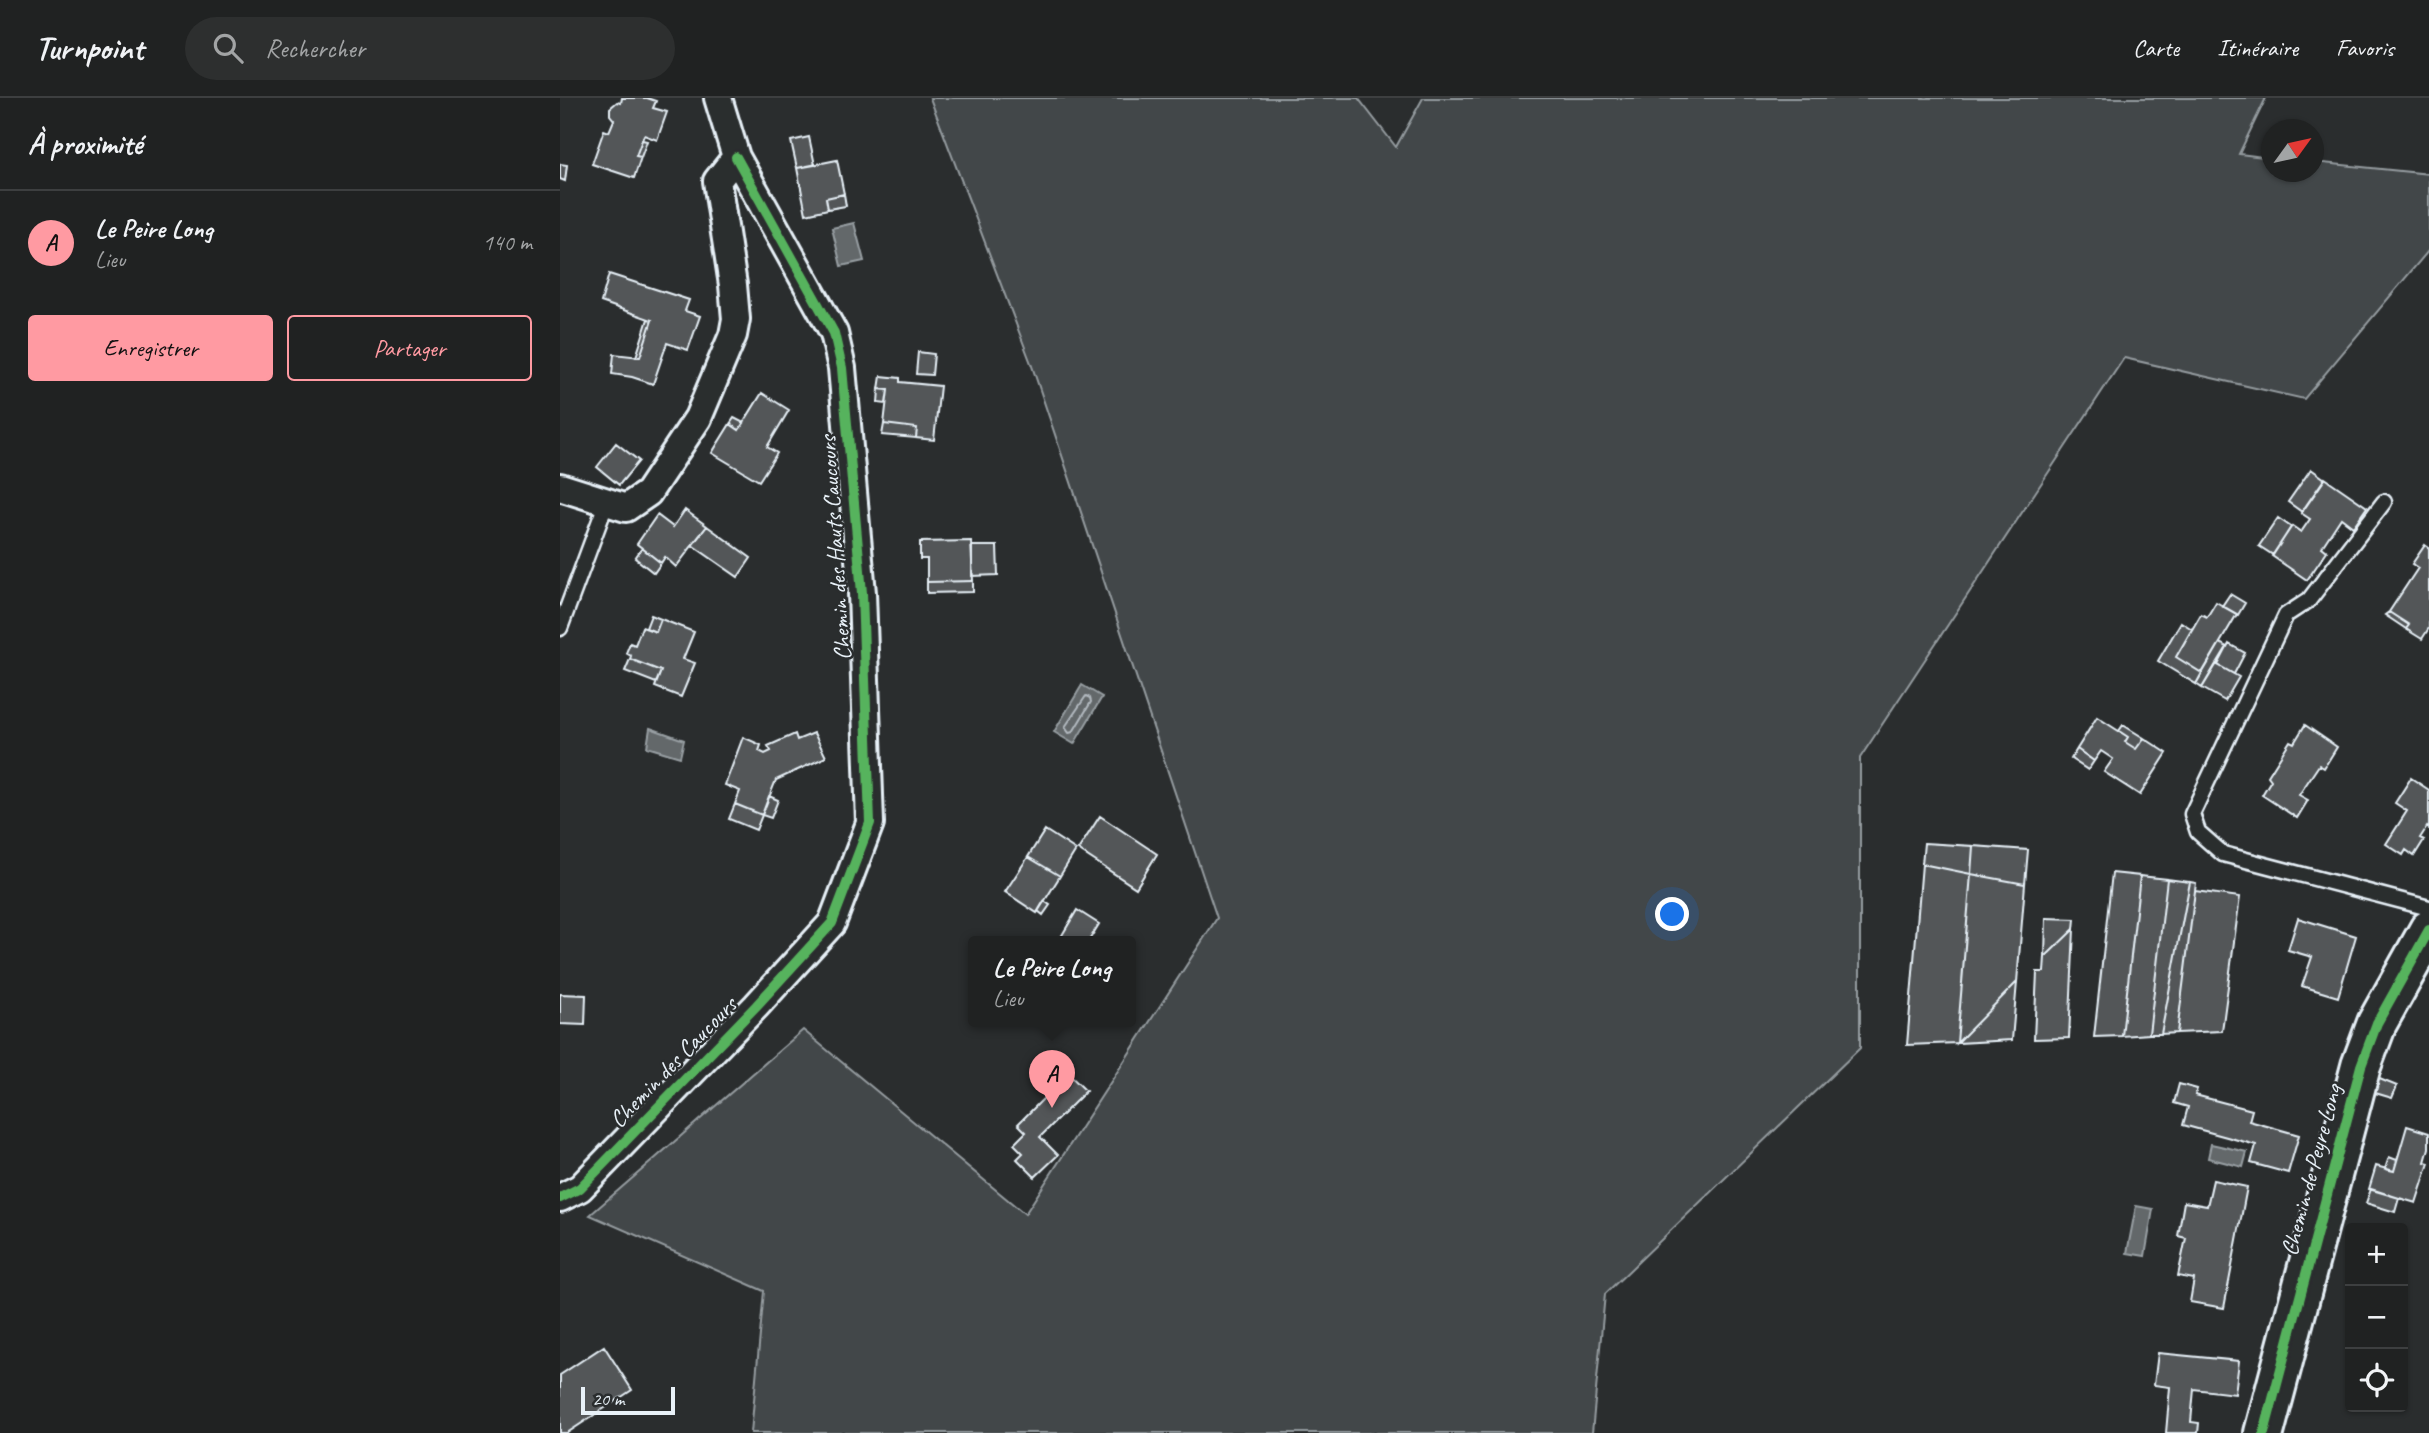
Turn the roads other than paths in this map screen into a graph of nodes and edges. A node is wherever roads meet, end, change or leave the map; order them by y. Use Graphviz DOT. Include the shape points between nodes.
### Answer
graph roads {
  1 [pos="718,98"];
  2 [pos="736,157"];
  3 [pos="560,487"];
  4 [pos="2384,502"];
  5 [pos="606,503"];
  6 [pos="560,628"];
  7 [pos="2429,908"];
  8 [pos="2429,930"];
  9 [pos="810,946"];
  10 [pos="560,1198"];
  11 [pos="2264,1433"];
  1 -- 2 [label="street, Chemin des Hauts Caucours"];
  2 -- 5 [label="street" via="717,181 733,285 733,335 698,418 648,493 626,508"];
  2 -- 9 [label="street, Chemin des Hauts Caucours" via="834,333 842,368 862,593 870,823 832,923"];
  3 -- 5 [label="street"];
  4 -- 7 [label="lane" via="2309,600 2286,615 2192,814 2198,832 2223,854"];
  5 -- 6 [label="lane"];
  8 -- 11 [label="street, Chemin de Peyre Long" via="2377,1023 2361,1066"];
  9 -- 10 [label="street, Chemin des Caucours" via="580,1188"];
}
